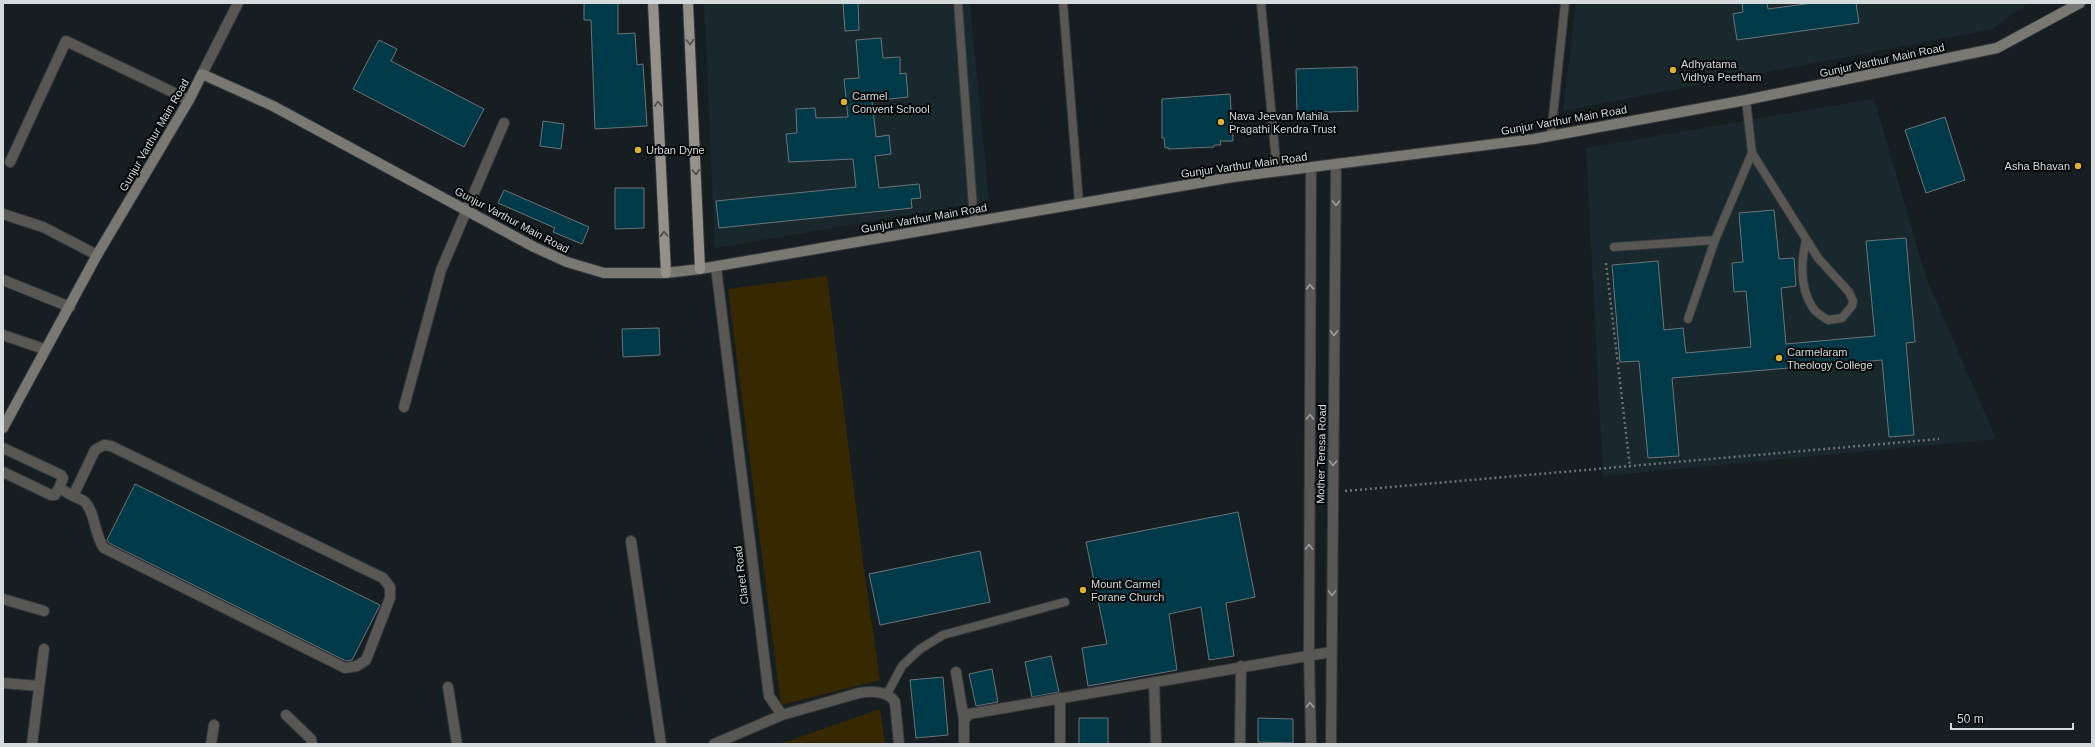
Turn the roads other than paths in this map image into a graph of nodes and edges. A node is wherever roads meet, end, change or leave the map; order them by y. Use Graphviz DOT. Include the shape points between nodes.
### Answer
graph roads {
  1 [pos="238,3"];
  2 [pos="653,3"];
  3 [pos="688,3"];
  4 [pos="958,3"];
  5 [pos="1063,3"];
  6 [pos="1261,3"];
  7 [pos="1565,3"];
  8 [pos="2080,3"];
  9 [pos="202,74"];
  10 [pos="189,100"];
  11 [pos="1746,100"];
  12 [pos="504,123"];
  13 [pos="1551,135"];
  14 [pos="1752,153"];
  15 [pos="10,162"];
  16 [pos="1336,164"];
  17 [pos="1311,167"];
  18 [pos="1277,172"];
  19 [pos="1079,203"];
  20 [pos="467,210"];
  21 [pos="3,214"];
  22 [pos="974,221"];
  23 [pos="1715,240"];
  24 [pos="1806,240"];
  25 [pos="1614,247"];
  26 [pos="97,255"];
  27 [pos="716,267"];
  28 [pos="700,269"];
  29 [pos="666,273"];
  30 [pos="3,280"];
  31 [pos="70,307"];
  32 [pos="1688,319"];
  33 [pos="3,335"];
  34 [pos="44,349"];
  35 [pos="404,407"];
  36 [pos="3,428"];
  37 [pos="3,448"];
  38 [pos="3,472"];
  39 [pos="59,488"];
  40 [pos="73,496"];
  41 [pos="631,541"];
  42 [pos="3,599"];
  43 [pos="1065,602"];
  44 [pos="44,611"];
  45 [pos="44,649"];
  46 [pos="1331,652"];
  47 [pos="1309,655"];
  48 [pos="1242,666"];
  49 [pos="956,672"];
  50 [pos="1154,682"];
  51 [pos="3,683"];
  52 [pos="38,686"];
  53 [pos="448,687"];
  54 [pos="886,694"];
  55 [pos="1060,698"];
  56 [pos="286,715"];
  57 [pos="782,716"];
  58 [pos="964,720"];
  59 [pos="214,725"];
  60 [pos="32,744"];
  61 [pos="211,744"];
  62 [pos="312,744"];
  63 [pos="457,744"];
  64 [pos="661,744"];
  65 [pos="714,744"];
  66 [pos="899,744"];
  67 [pos="964,744"];
  68 [pos="1060,744"];
  69 [pos="1156,744"];
  70 [pos="1240,744"];
  71 [pos="1311,744"];
  72 [pos="1331,744"];
  1 -- 9 [label="street"];
  29 -- 2 [label="main road, one-way"];
  3 -- 28 [label="main road, one-way"];
  4 -- 22 [label="lane"];
  5 -- 19 [label="lane"];
  6 -- 18 [label="lane"];
  7 -- 13 [label="lane"];
  8 -- 11 [label="main road, Gunjur Varthur Main Road" via="1997,48"];
  9 -- 10 [label="main road, Gunjur Varthur Main Road"];
  9 -- 20 [label="main road, Gunjur Varthur Main Road" via="273,106"];
  10 -- 15 [label="street" via="66,41"];
  10 -- 26 [label="main road, Gunjur Varthur Main Road"];
  11 -- 13 [label="main road, Gunjur Varthur Main Road"];
  11 -- 14 [label="lane"];
  12 -- 20 [label="street"];
  13 -- 16 [label="main road, Gunjur Varthur Main Road"];
  14 -- 23 [label="lane"];
  14 -- 24 [label="lane"];
  16 -- 17 [label="main road, Gunjur Varthur Main Road"];
  16 -- 46 [label="street, Mother Teresa Road, one-way"];
  17 -- 18 [label="main road, Gunjur Varthur Main Road"];
  47 -- 17 [label="street, Mother Teresa Road, one-way"];
  18 -- 19 [label="main road, Gunjur Varthur Main Road"];
  19 -- 22 [label="main road, Gunjur Varthur Main Road"];
  20 -- 29 [label="main road, Gunjur Varthur Main Road" via="567,262 604,273"];
  20 -- 35 [label="street" via="441,270"];
  21 -- 26 [label="street" via="43,227"];
  22 -- 27 [label="main road, Gunjur Varthur Main Road"];
  23 -- 25 [label="lane"];
  23 -- 32 [label="lane"];
  24 -- 24 [label="lane" via="1818,258 1849,292 1853,301 1852,306 1842,318 1828,320 1813,310 1805,289 1802,260"];
  26 -- 31 [label="main road, Gunjur Varthur Main Road"];
  27 -- 28 [label="main road, Gunjur Varthur Main Road"];
  27 -- 57 [label="street, Claret Road" via="768,696"];
  28 -- 29 [label="main road, Gunjur Varthur Main Road"];
  30 -- 31 [label="street"];
  31 -- 34 [label="main road, Gunjur Varthur Main Road"];
  33 -- 34 [label="street"];
  34 -- 36 [label="main road, Gunjur Varthur Main Road"];
  37 -- 39 [label="street" via="61,475 63,478"];
  38 -- 39 [label="street" via="51,495 55,495"];
  39 -- 40 [label="street"];
  40 -- 40 [label="street" via="95,450 104,445 111,446 383,578 390,587 390,598 366,660 357,666 345,668 104,548 98,540 90,511 84,501"];
  41 -- 64 [label="street"];
  42 -- 44 [label="street"];
  43 -- 54 [label="lane" via="943,635 920,649 902,666"];
  45 -- 52 [label="street"];
  46 -- 47 [label="street"];
  46 -- 72 [label="street, Mother Teresa Road"];
  47 -- 48 [label="street"];
  71 -- 47 [label="street, Mother Teresa Road, one-way"];
  48 -- 50 [label="street"];
  48 -- 70 [label="street"];
  49 -- 58 [label="street"];
  50 -- 55 [label="street"];
  50 -- 69 [label="street"];
  51 -- 52 [label="street"];
  52 -- 60 [label="street"];
  53 -- 63 [label="street"];
  54 -- 57 [label="street" via="859,693"];
  54 -- 66 [label="street" via="895,702"];
  55 -- 58 [label="street" via="969,714"];
  55 -- 68 [label="street"];
  56 -- 62 [label="street" via="311,739"];
  57 -- 65 [label="street"];
  58 -- 67 [label="street"];
  59 -- 61 [label="street"];
}
